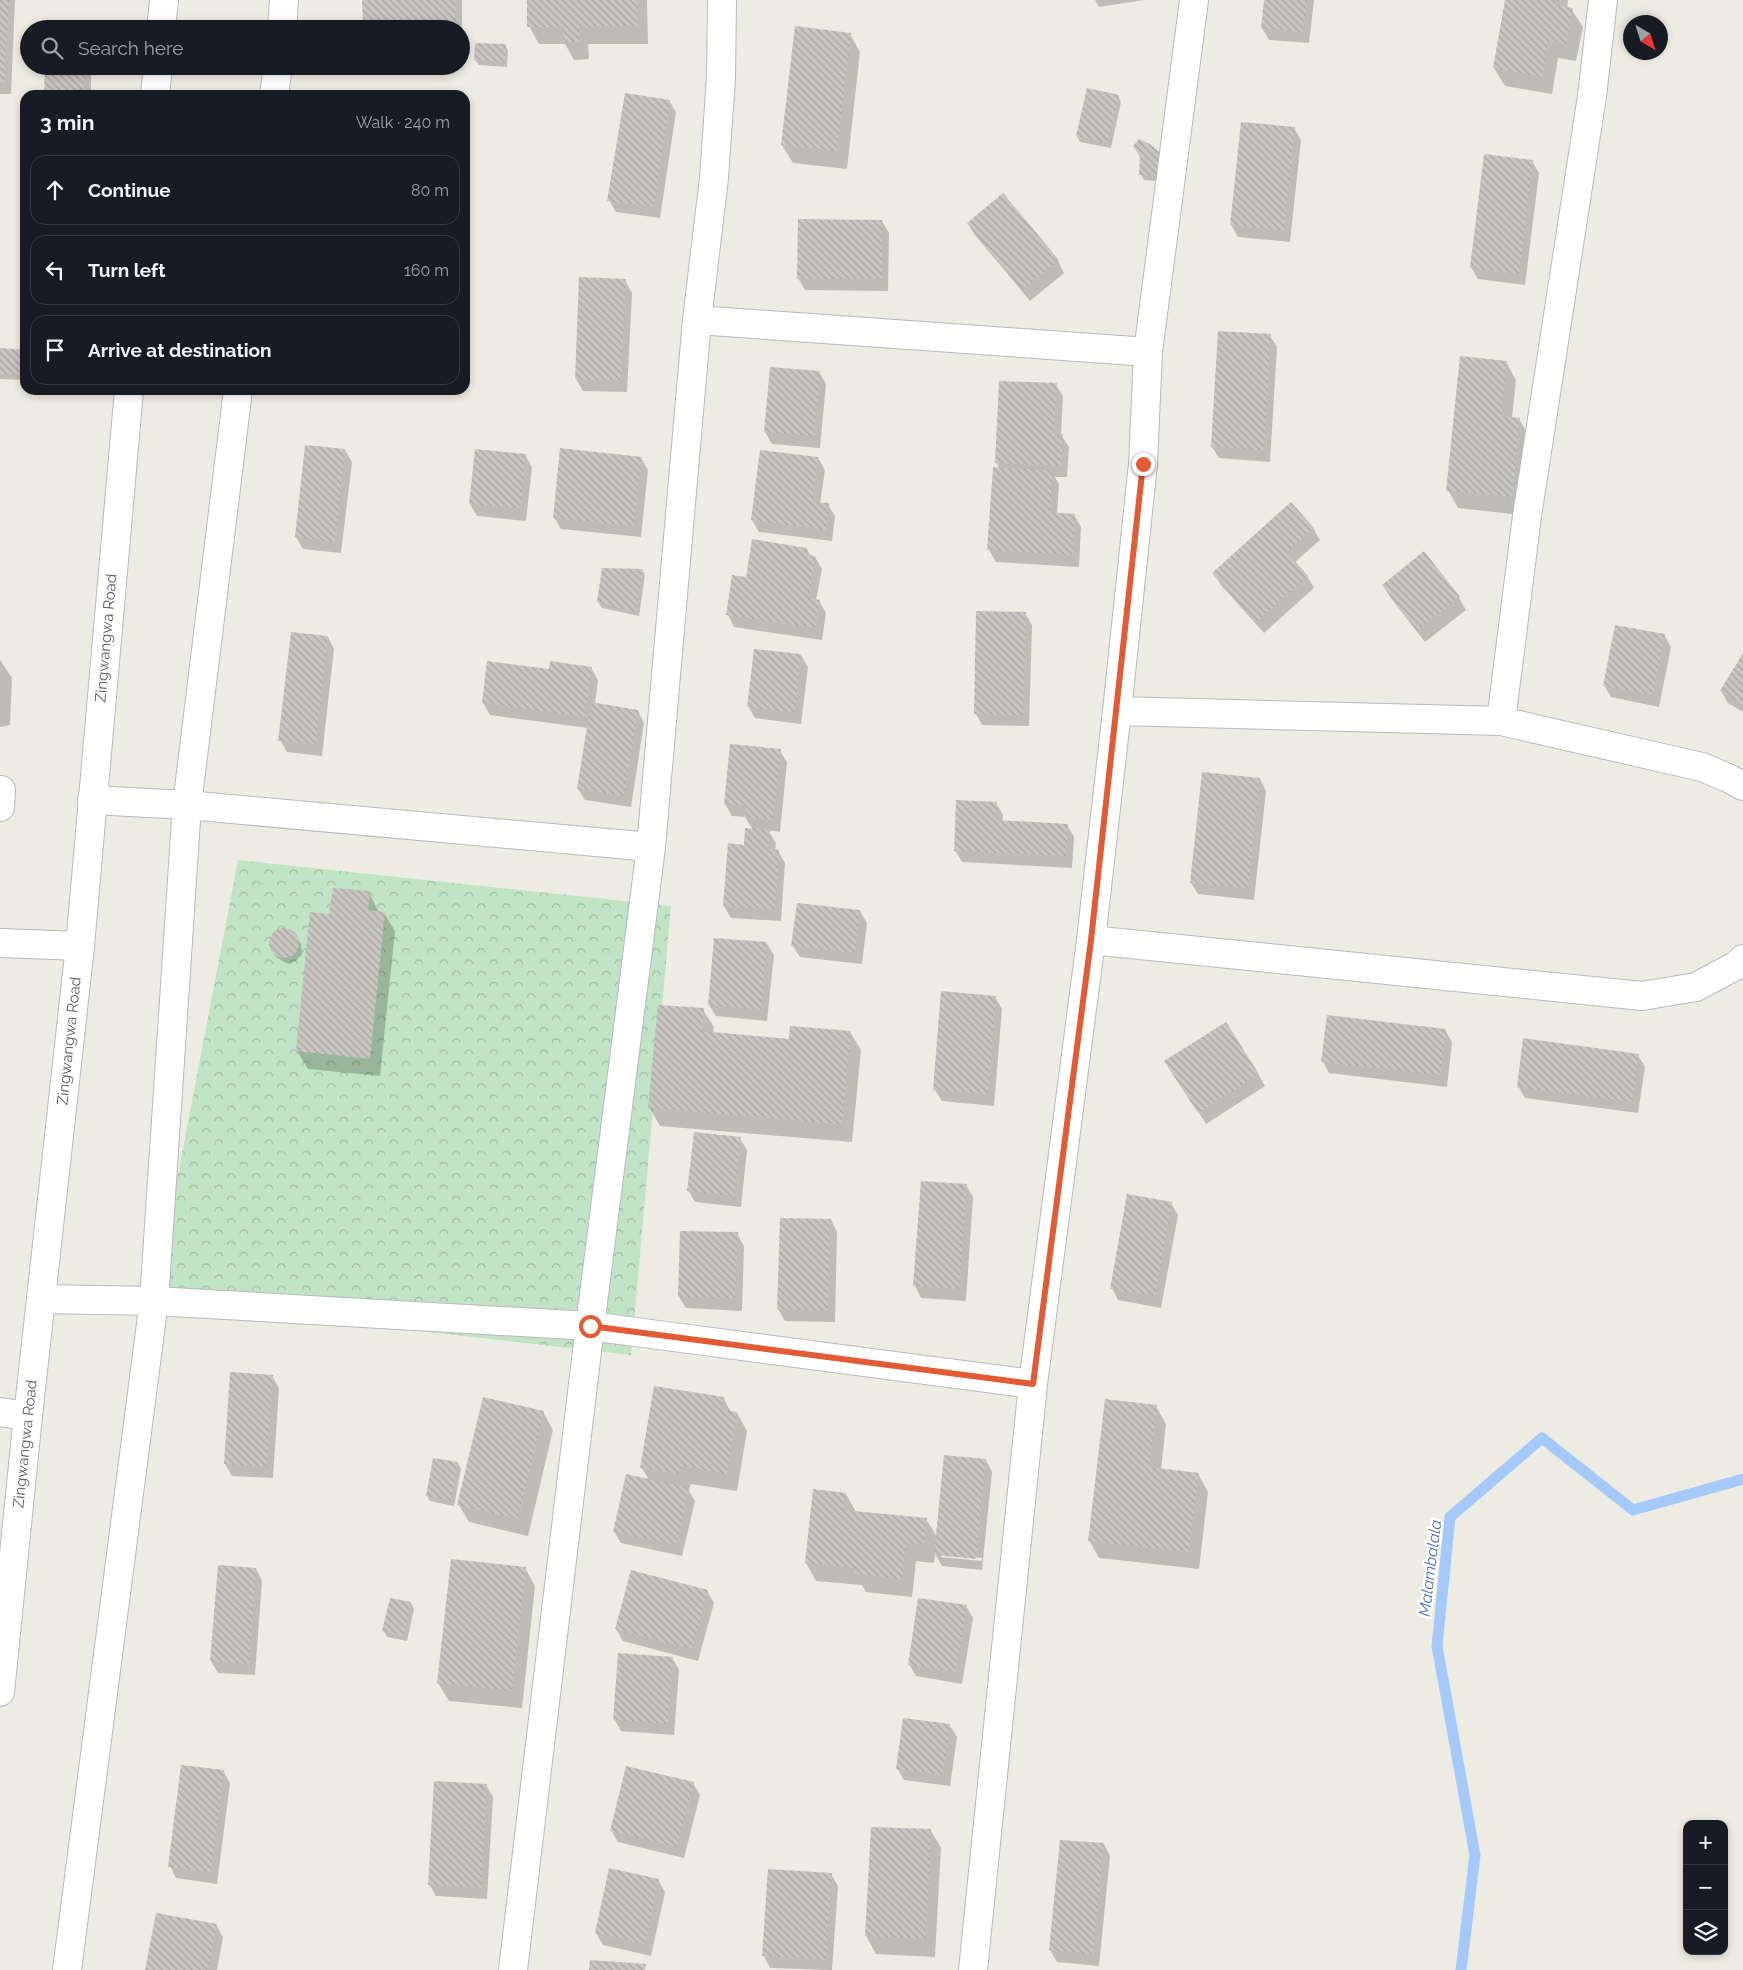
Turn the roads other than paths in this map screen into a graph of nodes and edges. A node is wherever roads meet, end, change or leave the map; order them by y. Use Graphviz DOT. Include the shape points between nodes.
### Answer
graph roads {
  1 [pos="164,0"];
  2 [pos="284,0"];
  3 [pos="722,0"];
  4 [pos="1194,0"];
  5 [pos="1604,0"];
  6 [pos="162,20"];
  7 [pos="283,20"];
  8 [pos="157,75"];
  9 [pos="277,75"];
  10 [pos="156,90"];
  11 [pos="275,90"];
  12 [pos="697,320"];
  13 [pos="1148,352"];
  14 [pos="129,395"];
  15 [pos="237,395"];
  16 [pos="1117,711"];
  17 [pos="1501,721"];
  18 [pos="1743,786"];
  19 [pos="92,800"];
  20 [pos="188,804"];
  21 [pos="651,847"];
  22 [pos="1091,940"];
  23 [pos="0,943"];
  24 [pos="80,946"];
  25 [pos="1743,959"];
  26 [pos="41,1298"];
  27 [pos="154,1301"];
  28 [pos="590,1326"];
  29 [pos="1033,1384"];
  30 [pos="0,1412"];
  31 [pos="28,1416"];
  32 [pos="0,1692"];
  33 [pos="67,1970"];
  34 [pos="513,1970"];
  35 [pos="973,1970"];
  1 -- 6 [label="street"];
  2 -- 7 [label="street"];
  3 -- 12 [label="street" via="721,78 714,178"];
  4 -- 13 [label="street"];
  5 -- 17 [label="street" via="1527,516"];
  8 -- 10 [label="street"];
  9 -- 11 [label="street"];
  12 -- 13 [label="street"];
  12 -- 21 [label="street"];
  13 -- 16 [label="street" via="1143,464"];
  14 -- 19 [label="street, Zingwangwa Road"];
  15 -- 20 [label="street"];
  16 -- 17 [label="street"];
  16 -- 22 [label="street"];
  17 -- 18 [label="street" via="1702,767"];
  19 -- 20 [label="street"];
  19 -- 24 [label="street, Zingwangwa Road"];
  20 -- 21 [label="street"];
  20 -- 27 [label="street"];
  21 -- 28 [label="street"];
  22 -- 25 [label="street" via="1642,996 1696,987"];
  22 -- 29 [label="street"];
  23 -- 24 [label="street"];
  24 -- 26 [label="street, Zingwangwa Road"];
  26 -- 27 [label="street"];
  26 -- 31 [label="street, Zingwangwa Road"];
  27 -- 28 [label="street"];
  27 -- 33 [label="street"];
  28 -- 29 [label="street"];
  28 -- 34 [label="street"];
  29 -- 35 [label="street"];
  30 -- 31 [label="street"];
  31 -- 32 [label="street, Zingwangwa Road"];
}
